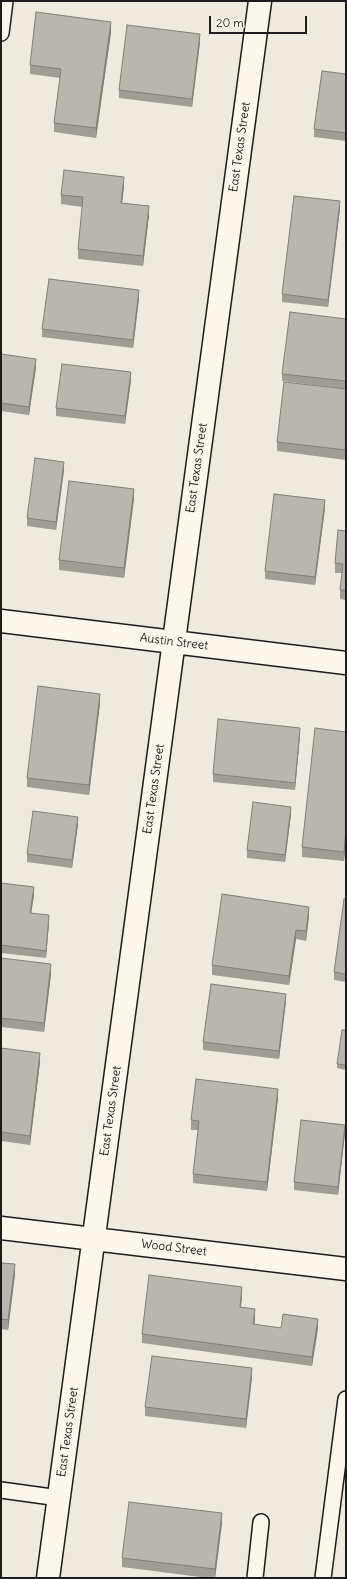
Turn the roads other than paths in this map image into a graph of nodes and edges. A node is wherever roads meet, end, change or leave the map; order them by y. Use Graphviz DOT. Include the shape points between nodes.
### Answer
graph roads {
  1 [pos="5,1"];
  2 [pos="260,1"];
  3 [pos="1,33"];
  4 [pos="1,621"];
  5 [pos="173,642"];
  6 [pos="346,662"];
  7 [pos="1,1228"];
  8 [pos="94,1239"];
  9 [pos="346,1268"];
  10 [pos="346,1399"];
  11 [pos="1,1490"];
  12 [pos="59,1498"];
  13 [pos="261,1522"];
  14 [pos="48,1578"];
  15 [pos="255,1578"];
  16 [pos="323,1578"];
  1 -- 3 [label="lane"];
  2 -- 5 [label="street, East Texas Street"];
  4 -- 5 [label="street, Austin Street"];
  5 -- 6 [label="street, Austin Street"];
  5 -- 8 [label="street, East Texas Street"];
  7 -- 8 [label="street, Wood Street"];
  8 -- 9 [label="street, Wood Street"];
  8 -- 12 [label="street, East Texas Street"];
  10 -- 16 [label="lane"];
  11 -- 12 [label="lane"];
  12 -- 14 [label="street, East Texas Street"];
  13 -- 15 [label="lane"];
}
